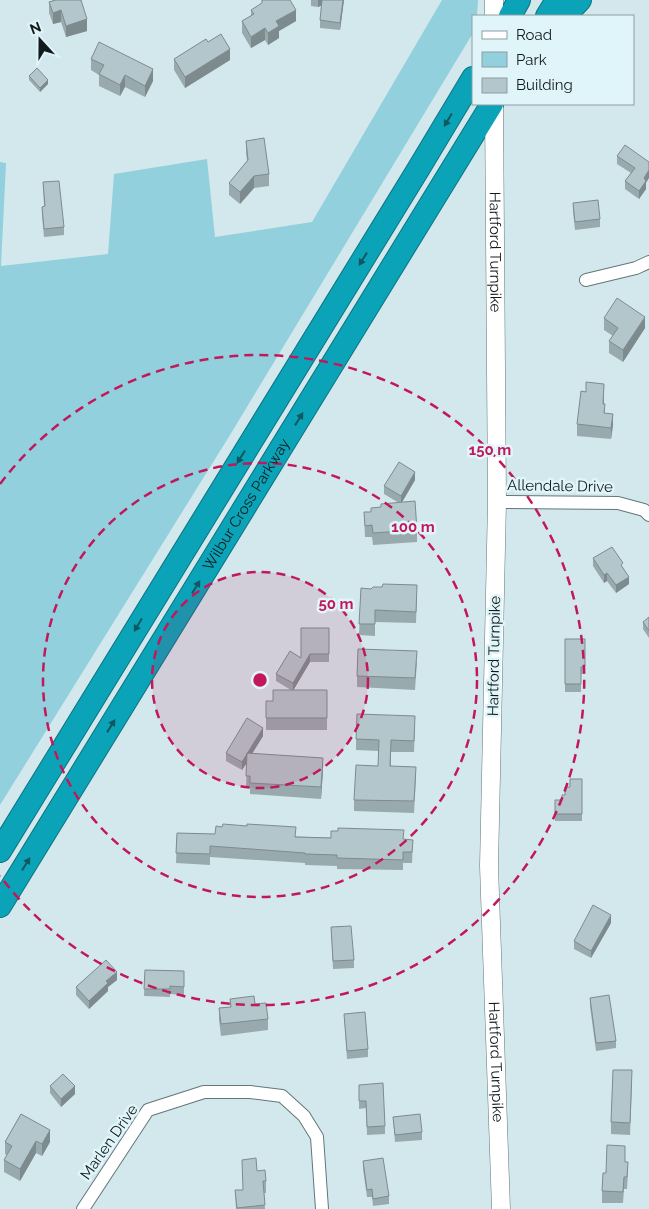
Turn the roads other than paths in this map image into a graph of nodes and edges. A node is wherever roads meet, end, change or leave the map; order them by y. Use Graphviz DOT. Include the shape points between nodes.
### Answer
graph roads {
  1 [pos="494,0"];
  2 [pos="519,0"];
  3 [pos="557,0"];
  4 [pos="580,0"];
  5 [pos="494,15"];
  6 [pos="511,15"];
  7 [pos="548,15"];
  8 [pos="565,15"];
  9 [pos="472,80"];
  10 [pos="492,105"];
  11 [pos="493,105"];
  12 [pos="649,262"];
  13 [pos="586,280"];
  14 [pos="497,502"];
  15 [pos="649,515"];
  16 [pos="0,851"];
  17 [pos="0,906"];
  18 [pos="83,1209"];
  19 [pos="322,1209"];
  20 [pos="501,1209"];
  1 -- 5 [label="main road"];
  2 -- 6 [label="highway"];
  3 -- 7 [label="highway"];
  4 -- 8 [label="highway"];
  9 -- 16 [label="highway, Wilbur Cross Parkway, one-way"];
  17 -- 10 [label="highway, Wilbur Cross Parkway, one-way"];
  11 -- 14 [label="main road, Hartford Turnpike"];
  12 -- 13 [label="street"];
  14 -- 15 [label="street, Allendale Drive" via="618,503 644,510"];
  14 -- 20 [label="main road, Hartford Turnpike" via="489,866"];
  18 -- 19 [label="street, Marlen Drive" via="148,1110 204,1092 250,1092 282,1096 304,1116 317,1137"];
}
